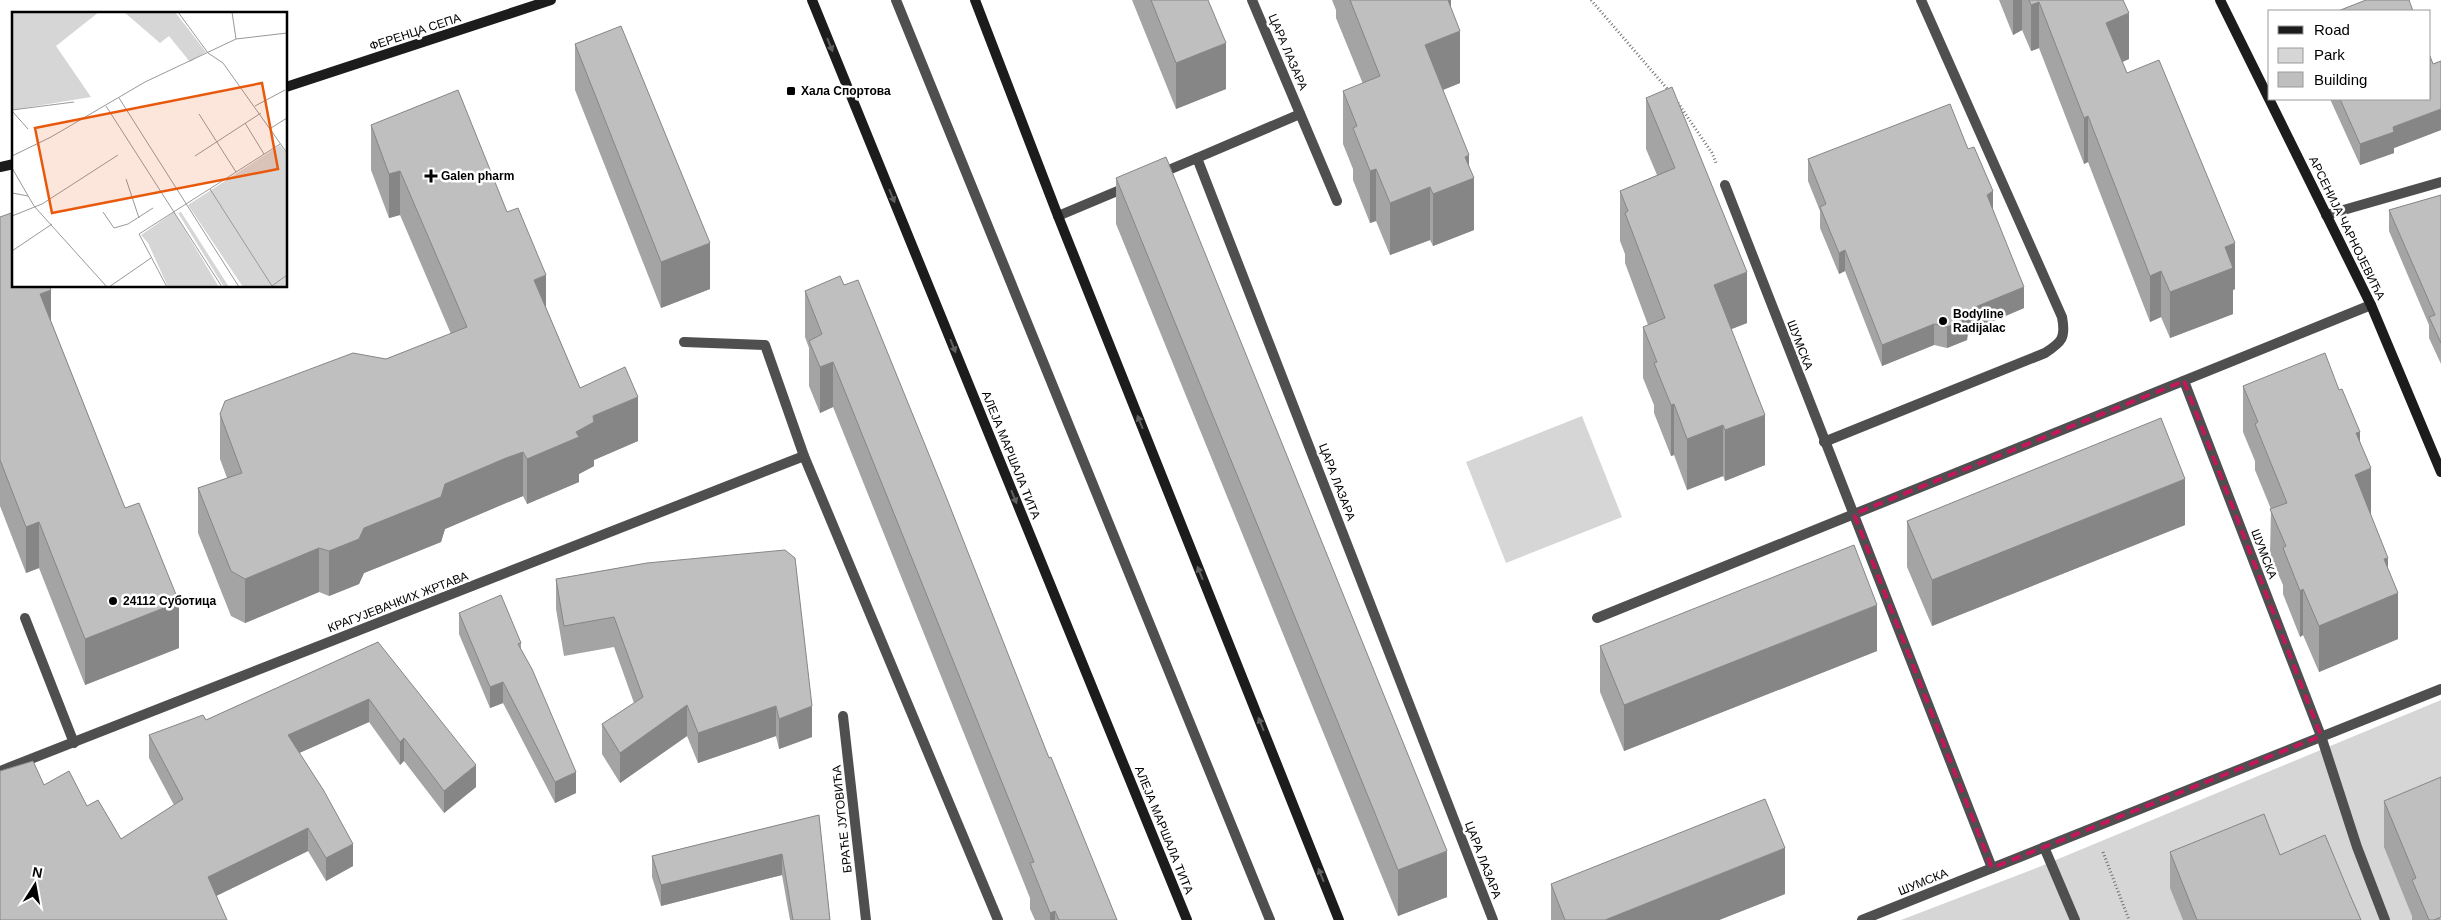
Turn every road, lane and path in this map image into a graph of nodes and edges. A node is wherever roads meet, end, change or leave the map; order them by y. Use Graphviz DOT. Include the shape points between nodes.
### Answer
graph roads {
  1 [pos="551,0"];
  2 [pos="812,0"];
  3 [pos="896,0"];
  4 [pos="976,0"];
  5 [pos="1252,0"];
  6 [pos="1591,0"];
  7 [pos="1921,0"];
  8 [pos="2220,0"];
  9 [pos="288,86"];
  10 [pos="2268,97"];
  11 [pos="2269,100"];
  12 [pos="1300,114"];
  13 [pos="1197,158"];
  14 [pos="2441,182"];
  15 [pos="1725,185"];
  16 [pos="1337,201"];
  17 [pos="2326,215"];
  18 [pos="1058,216"];
  19 [pos="2371,305"];
  20 [pos="684,342"];
  21 [pos="2184,381"];
  22 [pos="1824,442"];
  23 [pos="804,456"];
  24 [pos="2441,472"];
  25 [pos="1854,514"];
  26 [pos="25,618"];
  27 [pos="1597,618"];
  28 [pos="2441,689"];
  29 [pos="843,716"];
  30 [pos="2321,736"];
  31 [pos="74,743"];
  32 [pos="0,771"];
  33 [pos="2094,828"];
  34 [pos="2044,847"];
  35 [pos="1992,868"];
  36 [pos="866,920"];
  37 [pos="998,920"];
  38 [pos="1187,920"];
  39 [pos="1270,920"];
  40 [pos="1339,920"];
  41 [pos="1493,920"];
  42 [pos="1862,920"];
  43 [pos="2075,920"];
  44 [pos="2129,920"];
  45 [pos="2385,920"];
  1 -- 9 [label="street, ФЕРЕНЦА СЕПА"];
  2 -- 38 [label="street, АЛЕЈА МАРШАЛА ТИТА, one-way"];
  3 -- 39 [label="street"];
  4 -- 18 [label="street"];
  5 -- 12 [label="street, ЦАРА ЛАЗАРА"];
  6 -- 15 [label="path" via="1673,96 1712,152"];
  7 -- 22 [label="street" via="2065,331 2060,343 2045,353"];
  8 -- 10 [label="street, АРСЕНИЈА ЧАРНОЈЕВИЋА"];
  11 -- 17 [label="street, АРСЕНИЈА ЧАРНОЈЕВИЋА"];
  12 -- 13 [label="street"];
  12 -- 16 [label="street, ЦАРА ЛАЗАРА"];
  13 -- 18 [label="street"];
  13 -- 41 [label="street, ЦАРА ЛАЗАРА"];
  14 -- 17 [label="street"];
  15 -- 22 [label="street, ШУМСКА"];
  17 -- 19 [label="street, АРСЕНИЈА ЧАРНОЈЕВИЋА"];
  40 -- 18 [label="street, one-way"];
  19 -- 21 [label="street"];
  19 -- 24 [label="street, АРСЕНИЈА ЧАРНОЈЕВИЋА"];
  20 -- 23 [label="street" via="765,345"];
  21 -- 25 [label="street"];
  21 -- 30 [label="street, ШУМСКА"];
  22 -- 25 [label="street, ШУМСКА"];
  23 -- 31 [label="street, КРАГУЈЕВАЧКИХ ЖРТАВА"];
  23 -- 37 [label="street"];
  25 -- 27 [label="street"];
  25 -- 35 [label="street, ШУМСКА"];
  26 -- 31 [label="street"];
  28 -- 30 [label="street, ШУМСКА"];
  29 -- 36 [label="street, БРАЋЕ ЈУГОВИЋА"];
  30 -- 33 [label="street, ШУМСКА"];
  30 -- 45 [label="street"];
  31 -- 32 [label="street, КРАГУЈЕВАЧКИХ ЖРТАВА"];
  33 -- 34 [label="street, ШУМСКА"];
  33 -- 44 [label="path"];
  34 -- 35 [label="street, ШУМСКА"];
  34 -- 43 [label="street"];
  35 -- 42 [label="street, ШУМСКА"];
}
